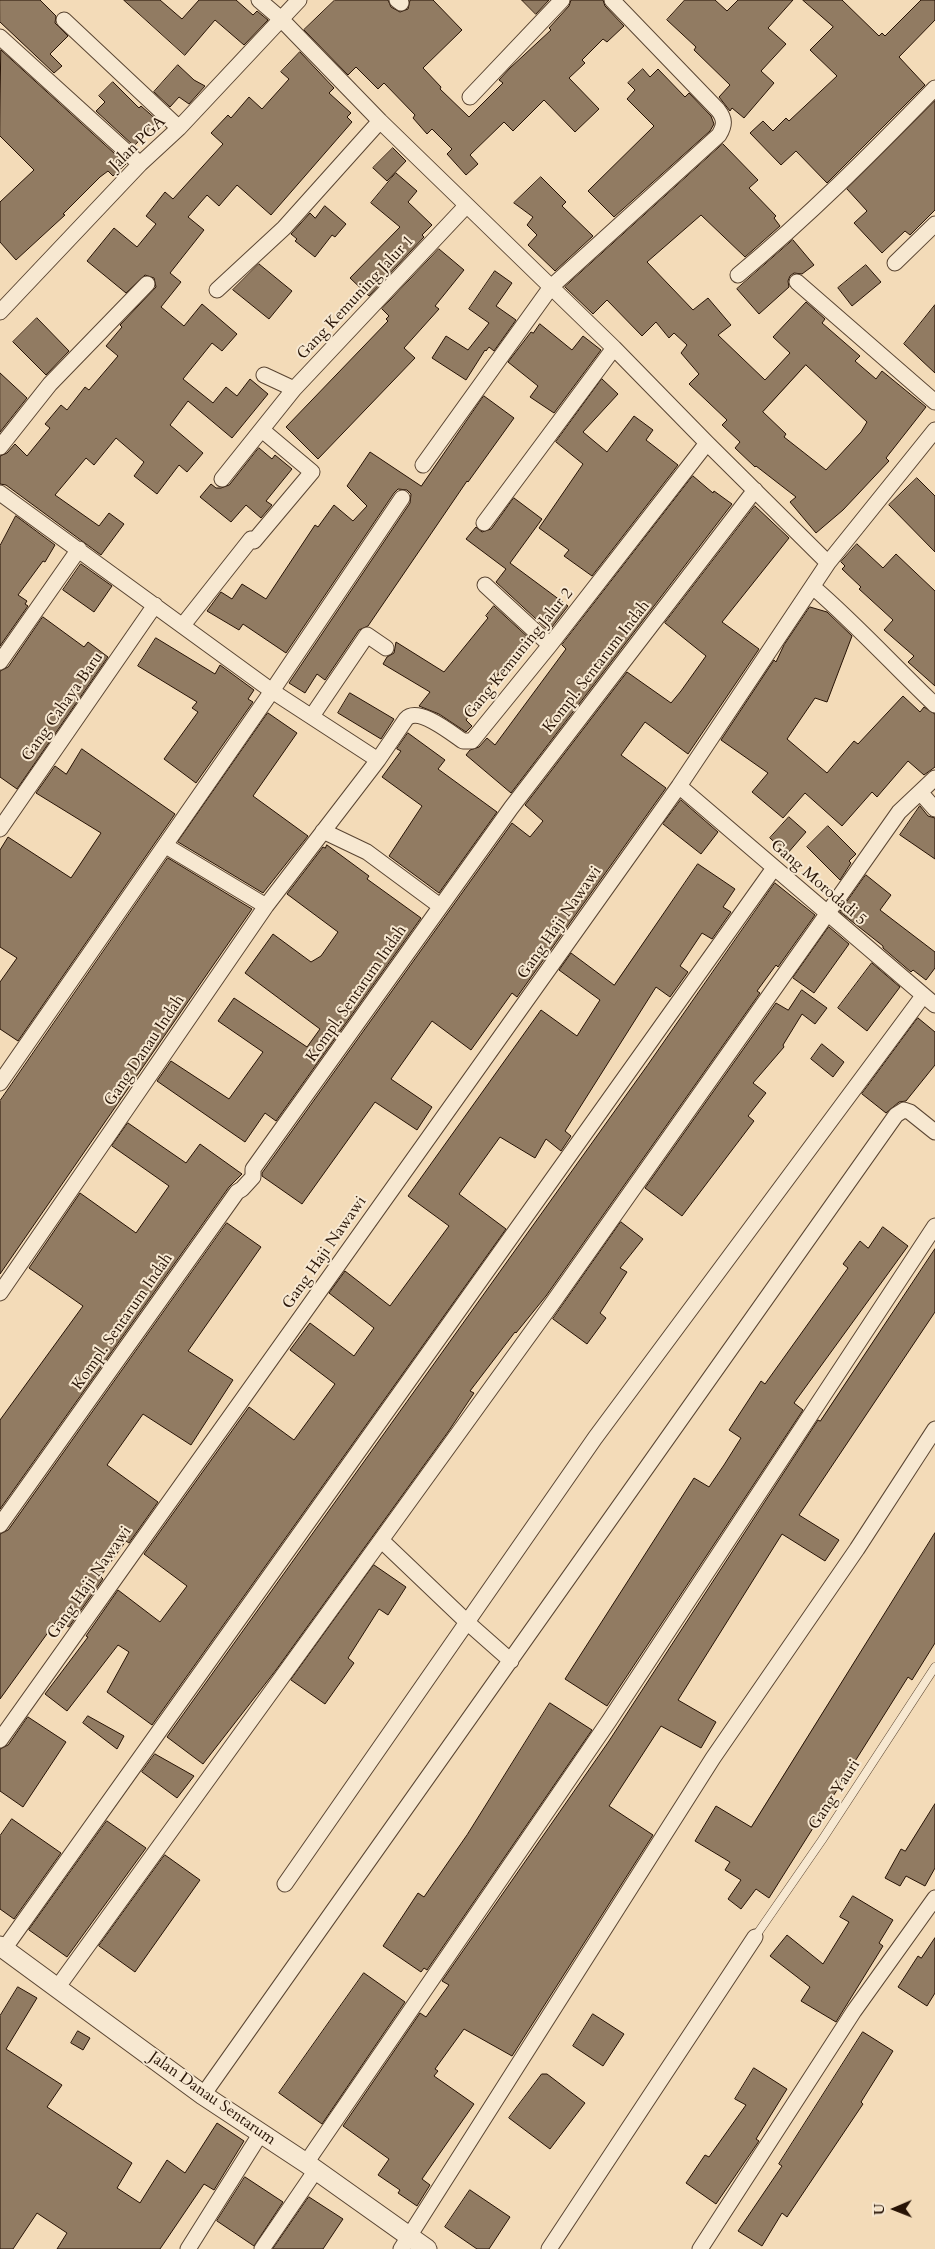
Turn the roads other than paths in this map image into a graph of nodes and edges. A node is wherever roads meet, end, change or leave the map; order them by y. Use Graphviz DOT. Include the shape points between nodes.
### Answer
graph roads {
  1 [pos="260,0"];
  2 [pos="299,0"];
  3 [pos="562,0"];
  4 [pos="612,0"];
  5 [pos="280,19"];
  6 [pos="64,20"];
  7 [pos="0,38"];
  8 [pos="935,88"];
  9 [pos="470,97"];
  10 [pos="380,121"];
  11 [pos="179,128"];
  12 [pos="140,164"];
  13 [pos="466,206"];
  14 [pos="935,224"];
  15 [pos="895,263"];
  16 [pos="738,275"];
  17 [pos="797,282"];
  18 [pos="147,284"];
  19 [pos="551,287"];
  20 [pos="218,290"];
  21 [pos="0,312"];
  22 [pos="614,348"];
  23 [pos="264,375"];
  24 [pos="294,389"];
  25 [pos="935,402"];
  26 [pos="262,430"];
  27 [pos="935,430"];
  28 [pos="707,443"];
  29 [pos="0,447"];
  30 [pos="423,465"];
  31 [pos="222,479"];
  32 [pos="755,490"];
  33 [pos="0,493"];
  34 [pos="402,498"];
  35 [pos="484,523"];
  36 [pos="79,549"];
  37 [pos="828,563"];
  38 [pos="485,585"];
  39 [pos="813,587"];
  40 [pos="155,605"];
  41 [pos="183,625"];
  42 [pos="550,645"];
  43 [pos="386,648"];
  44 [pos="0,662"];
  45 [pos="272,691"];
  46 [pos="935,705"];
  47 [pos="312,716"];
  48 [pos="378,760"];
  49 [pos="935,778"];
  50 [pos="679,786"];
  51 [pos="920,792"];
  52 [pos="935,810"];
  53 [pos="0,829"];
  54 [pos="323,831"];
  55 [pos="166,846"];
  56 [pos="774,868"];
  57 [pos="266,906"];
  58 [pos="440,906"];
  59 [pos="827,914"];
  60 [pos="929,1001"];
  61 [pos="0,1083"];
  62 [pos="935,1132"];
  63 [pos="935,1226"];
  64 [pos="0,1294"];
  65 [pos="935,1429"];
  66 [pos="0,1525"];
  67 [pos="381,1540"];
  68 [pos="468,1623"];
  69 [pos="511,1662"];
  70 [pos="935,1667"];
  71 [pos="0,1740"];
  72 [pos="285,1884"];
  73 [pos="935,1898"];
  74 [pos="755,1937"];
  75 [pos="2,1947"];
  76 [pos="58,1988"];
  77 [pos="202,2095"];
  78 [pos="261,2133"];
  79 [pos="311,2167"];
  80 [pos="405,2242"];
  81 [pos="188,2249"];
  82 [pos="262,2249"];
  83 [pos="427,2249"];
  84 [pos="549,2249"];
  85 [pos="700,2249"];
  1 -- 5 [label="street"];
  2 -- 5 [label="street, Jalan PGA"];
  3 -- 9 [label="street"];
  4 -- 19 [label="street" via="718,110 724,126 719,136"];
  5 -- 10 [label="street"];
  5 -- 11 [label="street, Jalan PGA"];
  6 -- 11 [label="street"];
  7 -- 12 [label="street"];
  8 -- 16 [label="street" via="830,192"];
  10 -- 13 [label="street"];
  10 -- 20 [label="street" via="284,228"];
  11 -- 12 [label="street, Jalan PGA"];
  12 -- 21 [label="street, Jalan PGA"];
  13 -- 19 [label="street"];
  13 -- 24 [label="street, Gang Kemuning Jalur 1"];
  14 -- 15 [label="street"];
  17 -- 25 [label="street"];
  18 -- 29 [label="street" via="50,384"];
  19 -- 22 [label="street"];
  19 -- 30 [label="street"];
  22 -- 28 [label="street"];
  22 -- 35 [label="street"];
  23 -- 24 [label="street"];
  24 -- 26 [label="street, Gang Kemuning Jalur 1"];
  26 -- 31 [label="street, Gang Kemuning Jalur 1"];
  26 -- 41 [label="street" via="312,472 254,541 251,539"];
  27 -- 37 [label="street, Gang Haji Nawawi"];
  28 -- 32 [label="street"];
  28 -- 42 [label="street, Gang Kemuning Jalur 2"];
  32 -- 37 [label="street"];
  32 -- 58 [label="street, Kompl. Sentarum Indah" via="511,808"];
  33 -- 36 [label="street"];
  34 -- 45 [label="street"];
  36 -- 40 [label="street"];
  36 -- 44 [label="street"];
  37 -- 39 [label="street, Gang Haji Nawawi"];
  38 -- 42 [label="street"];
  39 -- 46 [label="street" via="852,620"];
  39 -- 50 [label="street, Gang Haji Nawawi"];
  40 -- 41 [label="street"];
  40 -- 53 [label="street, Gang Cahaya Baru"];
  41 -- 45 [label="street"];
  42 -- 48 [label="street, Gang Kemuning Jalur 2" via="472,741 464,741 425,717 412,715"];
  43 -- 47 [label="street" via="367,635"];
  45 -- 47 [label="street"];
  45 -- 55 [label="street"];
  47 -- 48 [label="street"];
  48 -- 54 [label="street, Gang Kemuning Jalur 2"];
  49 -- 51 [label="street"];
  50 -- 56 [label="street, Gang Morodadi 5"];
  50 -- 71 [label="street, Gang Haji Nawawi"];
  51 -- 52 [label="street"];
  51 -- 59 [label="street" via="900,812"];
  54 -- 57 [label="street, Gang Danau Indah"];
  54 -- 58 [label="street" via="367,852"];
  55 -- 57 [label="street"];
  55 -- 61 [label="street"];
  56 -- 59 [label="street, Gang Morodadi 5"];
  56 -- 75 [label="street"];
  57 -- 64 [label="street, Gang Danau Indah"];
  58 -- 66 [label="street, Kompl. Sentarum Indah" via="253,1169 253,1177 237,1192"];
  59 -- 60 [label="street, Gang Morodadi 5"];
  59 -- 67 [label="street"];
  60 -- 68 [label="street" via="595,1438"];
  62 -- 69 [label="street" via="910,1112 904,1110 896,1115"];
  63 -- 79 [label="street"];
  65 -- 80 [label="street" via="713,1758"];
  67 -- 68 [label="street"];
  67 -- 76 [label="street"];
  68 -- 69 [label="street"];
  68 -- 72 [label="street"];
  69 -- 77 [label="street"];
  70 -- 74 [label="lane, Gang Yauri"];
  73 -- 85 [label="street" via="854,2011"];
  74 -- 84 [label="street"];
  75 -- 76 [label="street, Jalan Danau Sentarum"];
  76 -- 77 [label="street, Jalan Danau Sentarum"];
  77 -- 78 [label="street, Jalan Danau Sentarum"];
  78 -- 79 [label="street, Jalan Danau Sentarum"];
  78 -- 81 [label="street"];
  79 -- 80 [label="street, Jalan Danau Sentarum"];
  79 -- 82 [label="street"];
  80 -- 83 [label="street, Jalan Danau Sentarum"];
}
